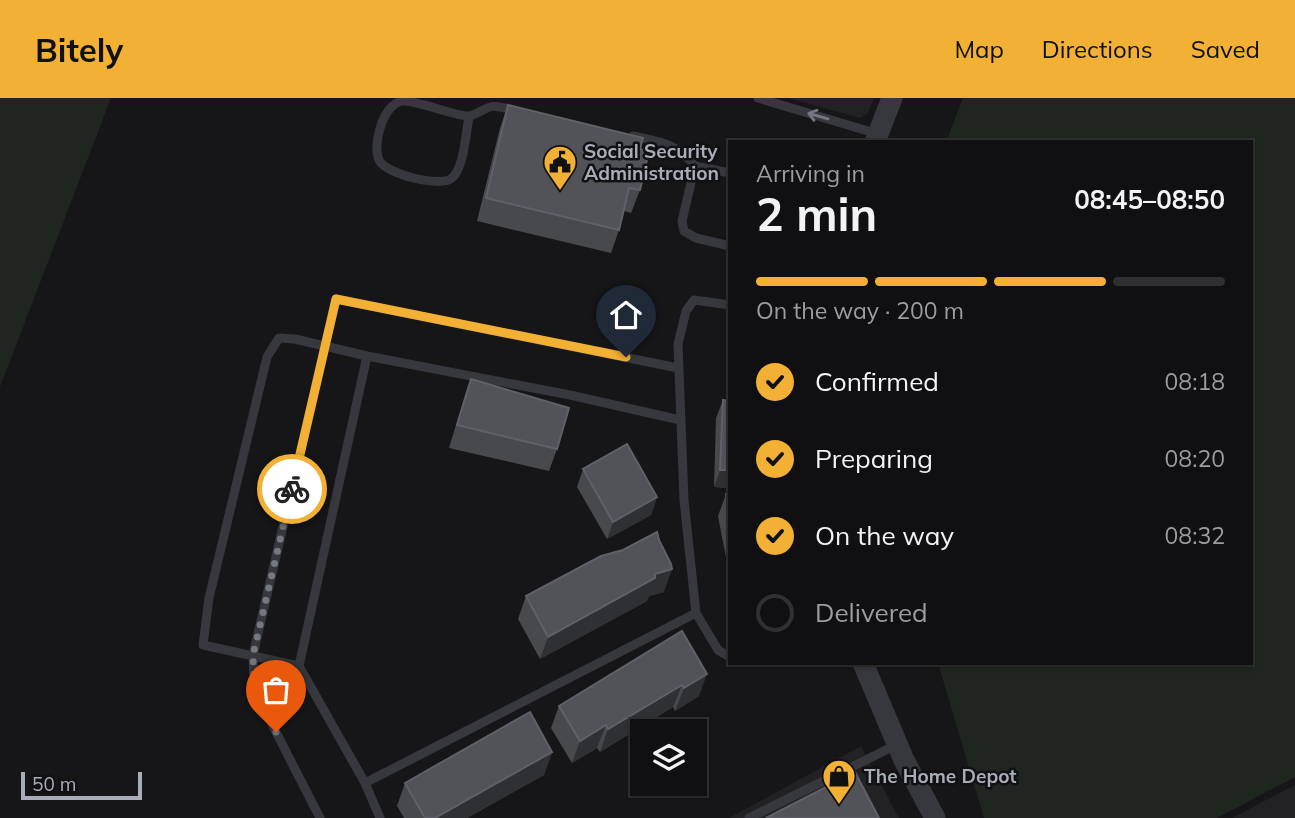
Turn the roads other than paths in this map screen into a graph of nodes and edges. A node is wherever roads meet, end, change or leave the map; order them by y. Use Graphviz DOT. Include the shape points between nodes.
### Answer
graph roads {
  1 [pos="758,98"];
  2 [pos="892,98"];
  3 [pos="533,115"];
  4 [pos="469,117"];
  5 [pos="626,135"];
  6 [pos="876,138"];
  7 [pos="695,166"];
  8 [pos="728,173"];
  9 [pos="728,246"];
  10 [pos="728,305"];
  11 [pos="325,347"];
  12 [pos="367,356"];
  13 [pos="678,368"];
  14 [pos="680,420"];
  15 [pos="696,613"];
  16 [pos="253,655"];
  17 [pos="728,656"];
  18 [pos="864,665"];
  19 [pos="299,666"];
  20 [pos="898,744"];
  21 [pos="365,783"];
  22 [pos="320,818"];
  23 [pos="380,818"];
  24 [pos="749,818"];
  25 [pos="935,818"];
  6 -- 1 [label="lane, one-way"];
  2 -- 6 [label="street"];
  3 -- 4 [label="lane" via="493,106"];
  4 -- 4 [label="lane" via="403,101 391,106 383,118 377,152 380,162 390,172 408,176 442,183 453,178 461,163"];
  5 -- 7 [label="lane" via="667,143"];
  7 -- 8 [label="lane"];
  7 -- 9 [label="lane" via="682,221 684,231"];
  10 -- 13 [label="lane" via="694,300 678,344"];
  11 -- 12 [label="lane"];
  11 -- 13 [label="lane" via="336,299"];
  11 -- 16 [label="lane"];
  11 -- 16 [label="lane" via="279,338 267,357 209,598 203,645"];
  12 -- 14 [label="lane"];
  12 -- 19 [label="lane"];
  13 -- 14 [label="lane"];
  14 -- 15 [label="lane"];
  15 -- 17 [label="lane" via="718,650"];
  15 -- 21 [label="lane"];
  16 -- 19 [label="lane"];
  16 -- 22 [label="lane" via="254,689"];
  18 -- 20 [label="street"];
  19 -- 21 [label="lane"];
  20 -- 24 [label="lane"];
  20 -- 25 [label="street"];
  21 -- 23 [label="lane"];
}
